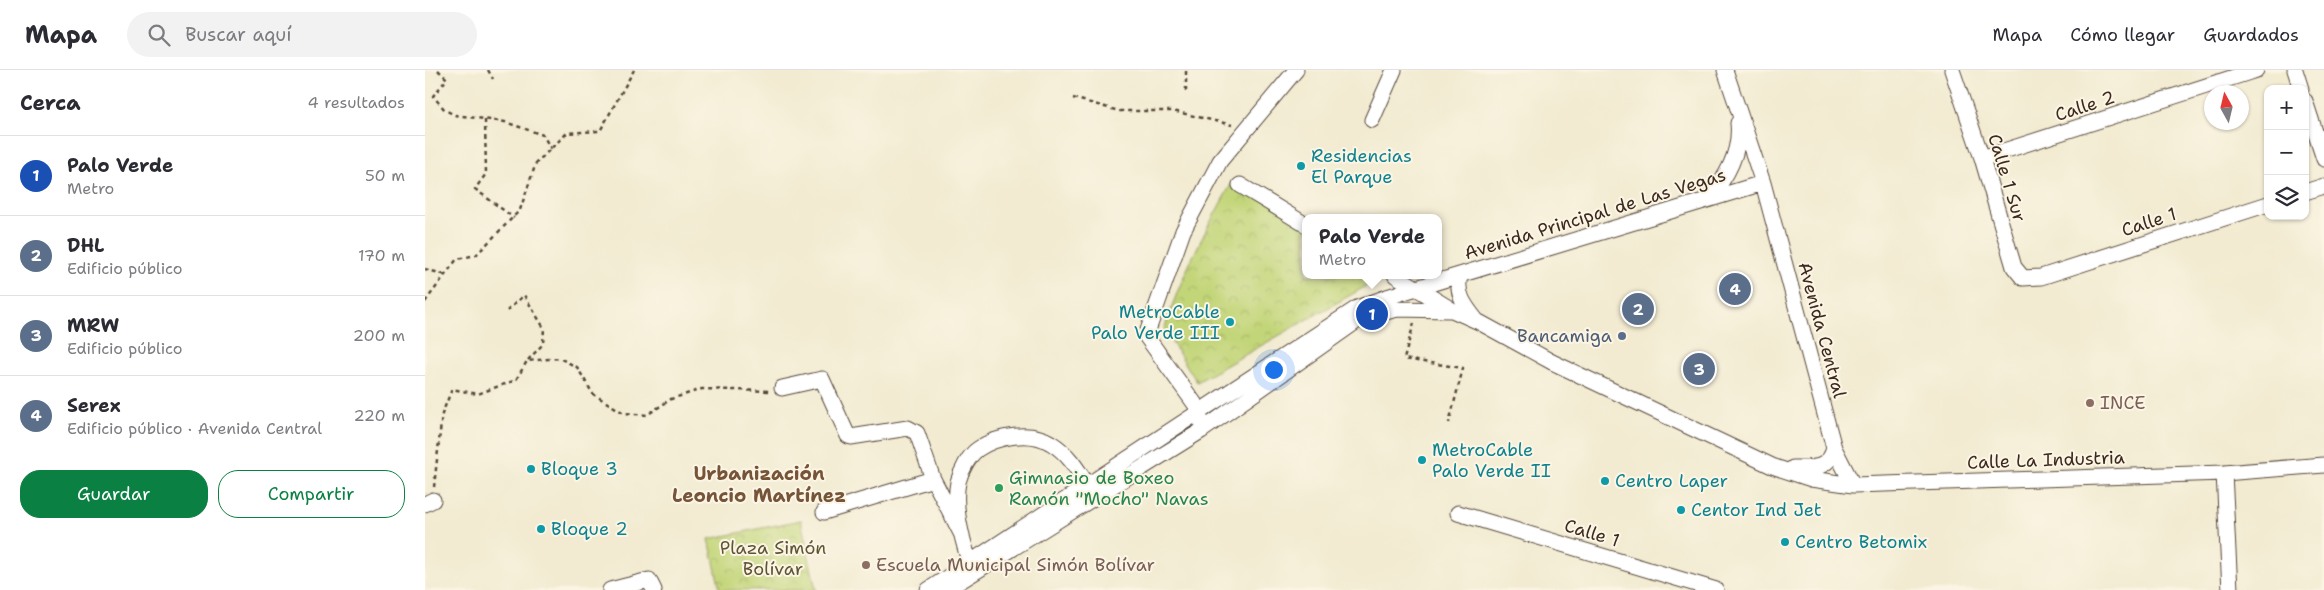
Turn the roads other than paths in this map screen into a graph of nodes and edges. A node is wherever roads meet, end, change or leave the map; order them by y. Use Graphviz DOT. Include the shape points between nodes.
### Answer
graph roads {
  1 [pos="1296,70"];
  2 [pos="1394,70"];
  3 [pos="1725,70"];
  4 [pos="1952,70"];
  5 [pos="2256,70"];
  6 [pos="2295,70"];
  7 [pos="2300,85"];
  8 [pos="1736,100"];
  9 [pos="2309,113"];
  10 [pos="1372,120"];
  11 [pos="1982,158"];
  12 [pos="2324,159"];
  13 [pos="1763,182"];
  14 [pos="1240,185"];
  15 [pos="2324,186"];
  16 [pos="2309,191"];
  17 [pos="1709,198"];
  18 [pos="2264,205"];
  19 [pos="1302,223"];
  20 [pos="1460,276"];
  21 [pos="2041,277"];
  22 [pos="1402,279"];
  23 [pos="1419,288"];
  24 [pos="1452,310"];
  25 [pos="1479,322"];
  26 [pos="782,388"];
  27 [pos="1200,411"];
  28 [pos="1201,431"];
  29 [pos="1834,448"];
  30 [pos="1772,466"];
  31 [pos="2324,466"];
  32 [pos="2224,473"];
  33 [pos="933,479"];
  34 [pos="1853,485"];
  35 [pos="1088,486"];
  36 [pos="824,512"];
  37 [pos="1457,513"];
  38 [pos="962,535"];
  39 [pos="969,561"];
  40 [pos="610,590"];
  41 [pos="654,590"];
  42 [pos="928,590"];
  43 [pos="945,590"];
  44 [pos="1716,590"];
  45 [pos="2230,590"];
  1 -- 27 [label="street" via="1220,161 1183,231 1146,336"];
  2 -- 10 [label="street"];
  3 -- 8 [label="street"];
  4 -- 11 [label="street, Calle 1 Sur"];
  5 -- 11 [label="street, Calle 2"];
  6 -- 7 [label="street"];
  8 -- 13 [label="street, Avenida Central"];
  8 -- 17 [label="street" via="1739,134 1735,155"];
  9 -- 12 [label="street"];
  11 -- 21 [label="street, Calle 1 Sur" via="2014,267 2023,278"];
  13 -- 17 [label="street, Avenida Principal de Las Vegas"];
  13 -- 29 [label="street, Avenida Central"];
  14 -- 19 [label="street"];
  15 -- 16 [label="street"];
  17 -- 20 [label="street, Avenida Principal de Las Vegas"];
  18 -- 21 [label="street, Calle 1"];
  20 -- 23 [label="street, Avenida Principal de Las Vegas"];
  20 -- 25 [label="street, Calle La Industria" via="1457,286 1462,301"];
  22 -- 23 [label="street, Calle La Industria"];
  23 -- 24 [label="street, Calle La Industria"];
  23 -- 27 [label="street, Avenida Principal de Las Vegas" via="1357,308"];
  24 -- 25 [label="street, Calle La Industria"];
  24 -- 28 [label="street" via="1382,311 1361,318"];
  25 -- 30 [label="street, Calle La Industria" via="1552,362"];
  26 -- 33 [label="street" via="822,379 848,436 908,428 917,433"];
  27 -- 28 [label="street"];
  27 -- 35 [label="street, Avenida Principal de Las Vegas"];
  28 -- 43 [label="street"];
  29 -- 30 [label="street, Calle La Industria" via="1829,461 1817,468"];
  29 -- 34 [label="street, Avenida Central"];
  30 -- 34 [label="street, Calle La Industria" via="1811,479"];
  31 -- 32 [label="street, Calle La Industria"];
  32 -- 34 [label="street, Calle La Industria"];
  32 -- 45 [label="street"];
  33 -- 36 [label="street"];
  33 -- 38 [label="street"];
  35 -- 38 [label="street" via="1063,452 1049,441 1026,435 1002,438 977,450 963,468 958,483"];
  35 -- 39 [label="street, Avenida Principal de Las Vegas"];
  37 -- 44 [label="street, Calle 1"];
  38 -- 39 [label="street"];
  39 -- 42 [label="street, Avenida Principal de Las Vegas"];
  40 -- 41 [label="street" via="649,580"];
}
